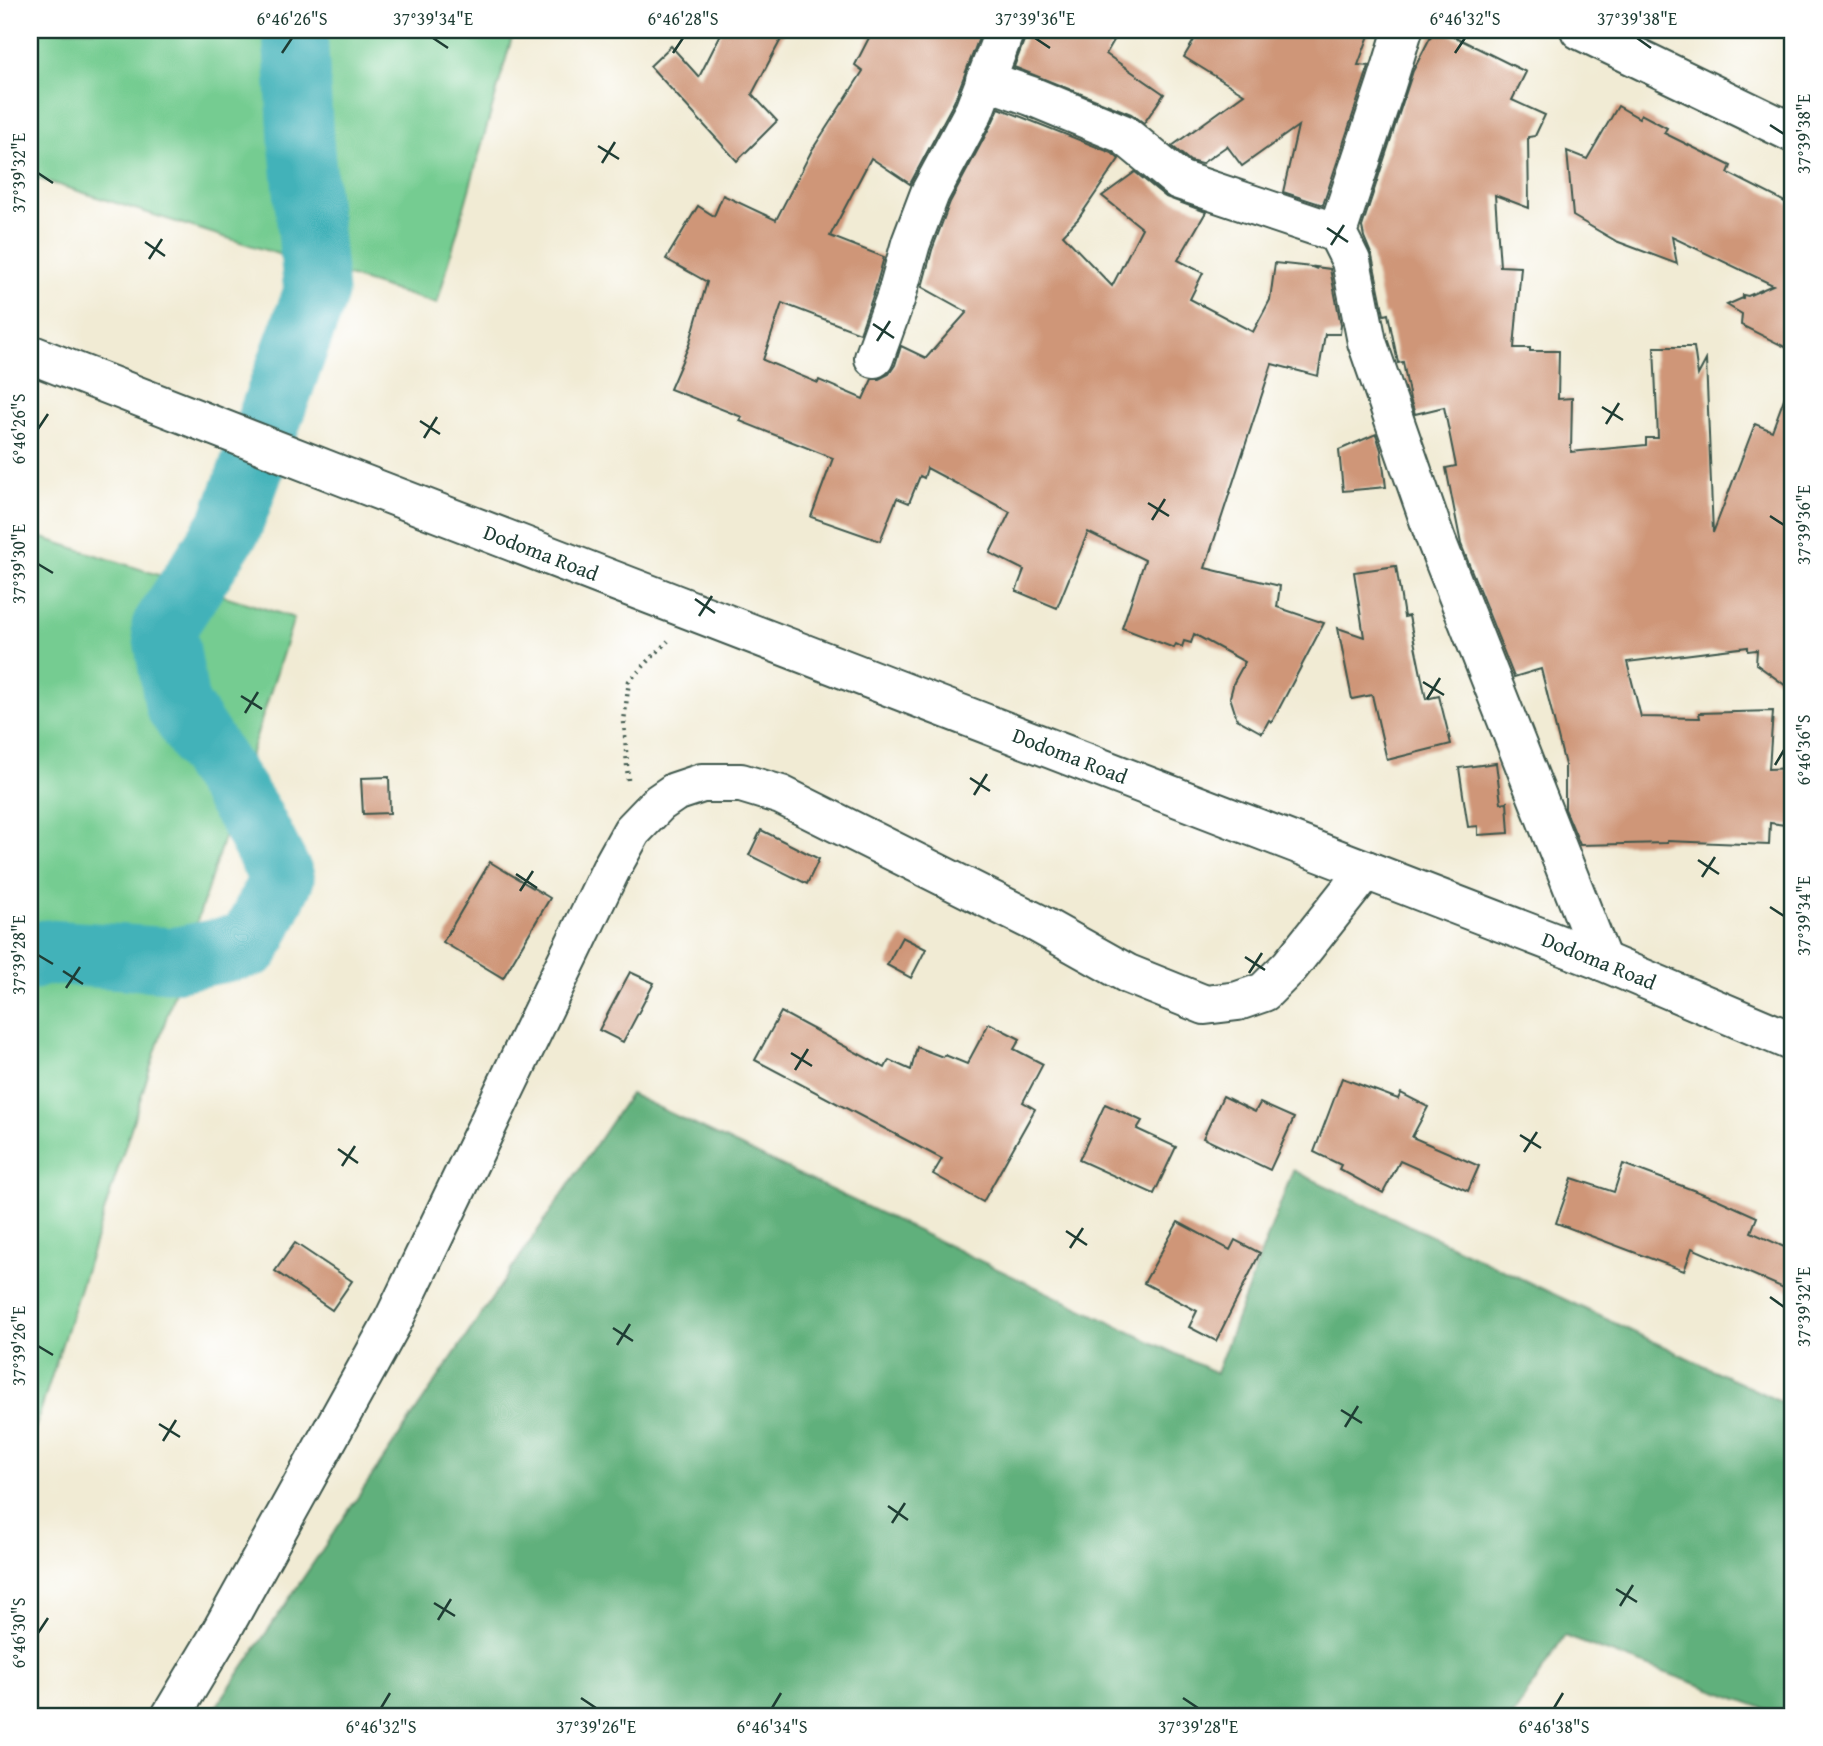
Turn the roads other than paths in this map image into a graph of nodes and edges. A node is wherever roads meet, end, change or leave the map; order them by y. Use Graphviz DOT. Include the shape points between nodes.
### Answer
graph roads {
  1 [pos="1005,30"];
  2 [pos="1403,30"];
  3 [pos="1580,30"];
  4 [pos="985,80"];
  5 [pos="1793,133"];
  6 [pos="1337,233"];
  7 [pos="30,354"];
  8 [pos="874,358"];
  9 [pos="1366,870"];
  10 [pos="1602,961"];
  11 [pos="1793,1042"];
  12 [pos="171,1716"];
  1 -- 4 [label="main road"];
  2 -- 6 [label="main road"];
  3 -- 5 [label="main road"];
  4 -- 6 [label="main road" via="1123,134 1179,180"];
  4 -- 8 [label="main road" via="974,111 930,194"];
  6 -- 10 [label="main road" via="1351,261 1367,342 1436,540"];
  7 -- 9 [label="main road, Dodoma Road"];
  9 -- 10 [label="main road, Dodoma Road"];
  9 -- 12 [label="main road" via="1264,992 1205,1005 1128,974 1037,923 781,795 741,783 702,783 659,803 632,831 612,867 393,1321"];
  10 -- 11 [label="main road, Dodoma Road"];
}
